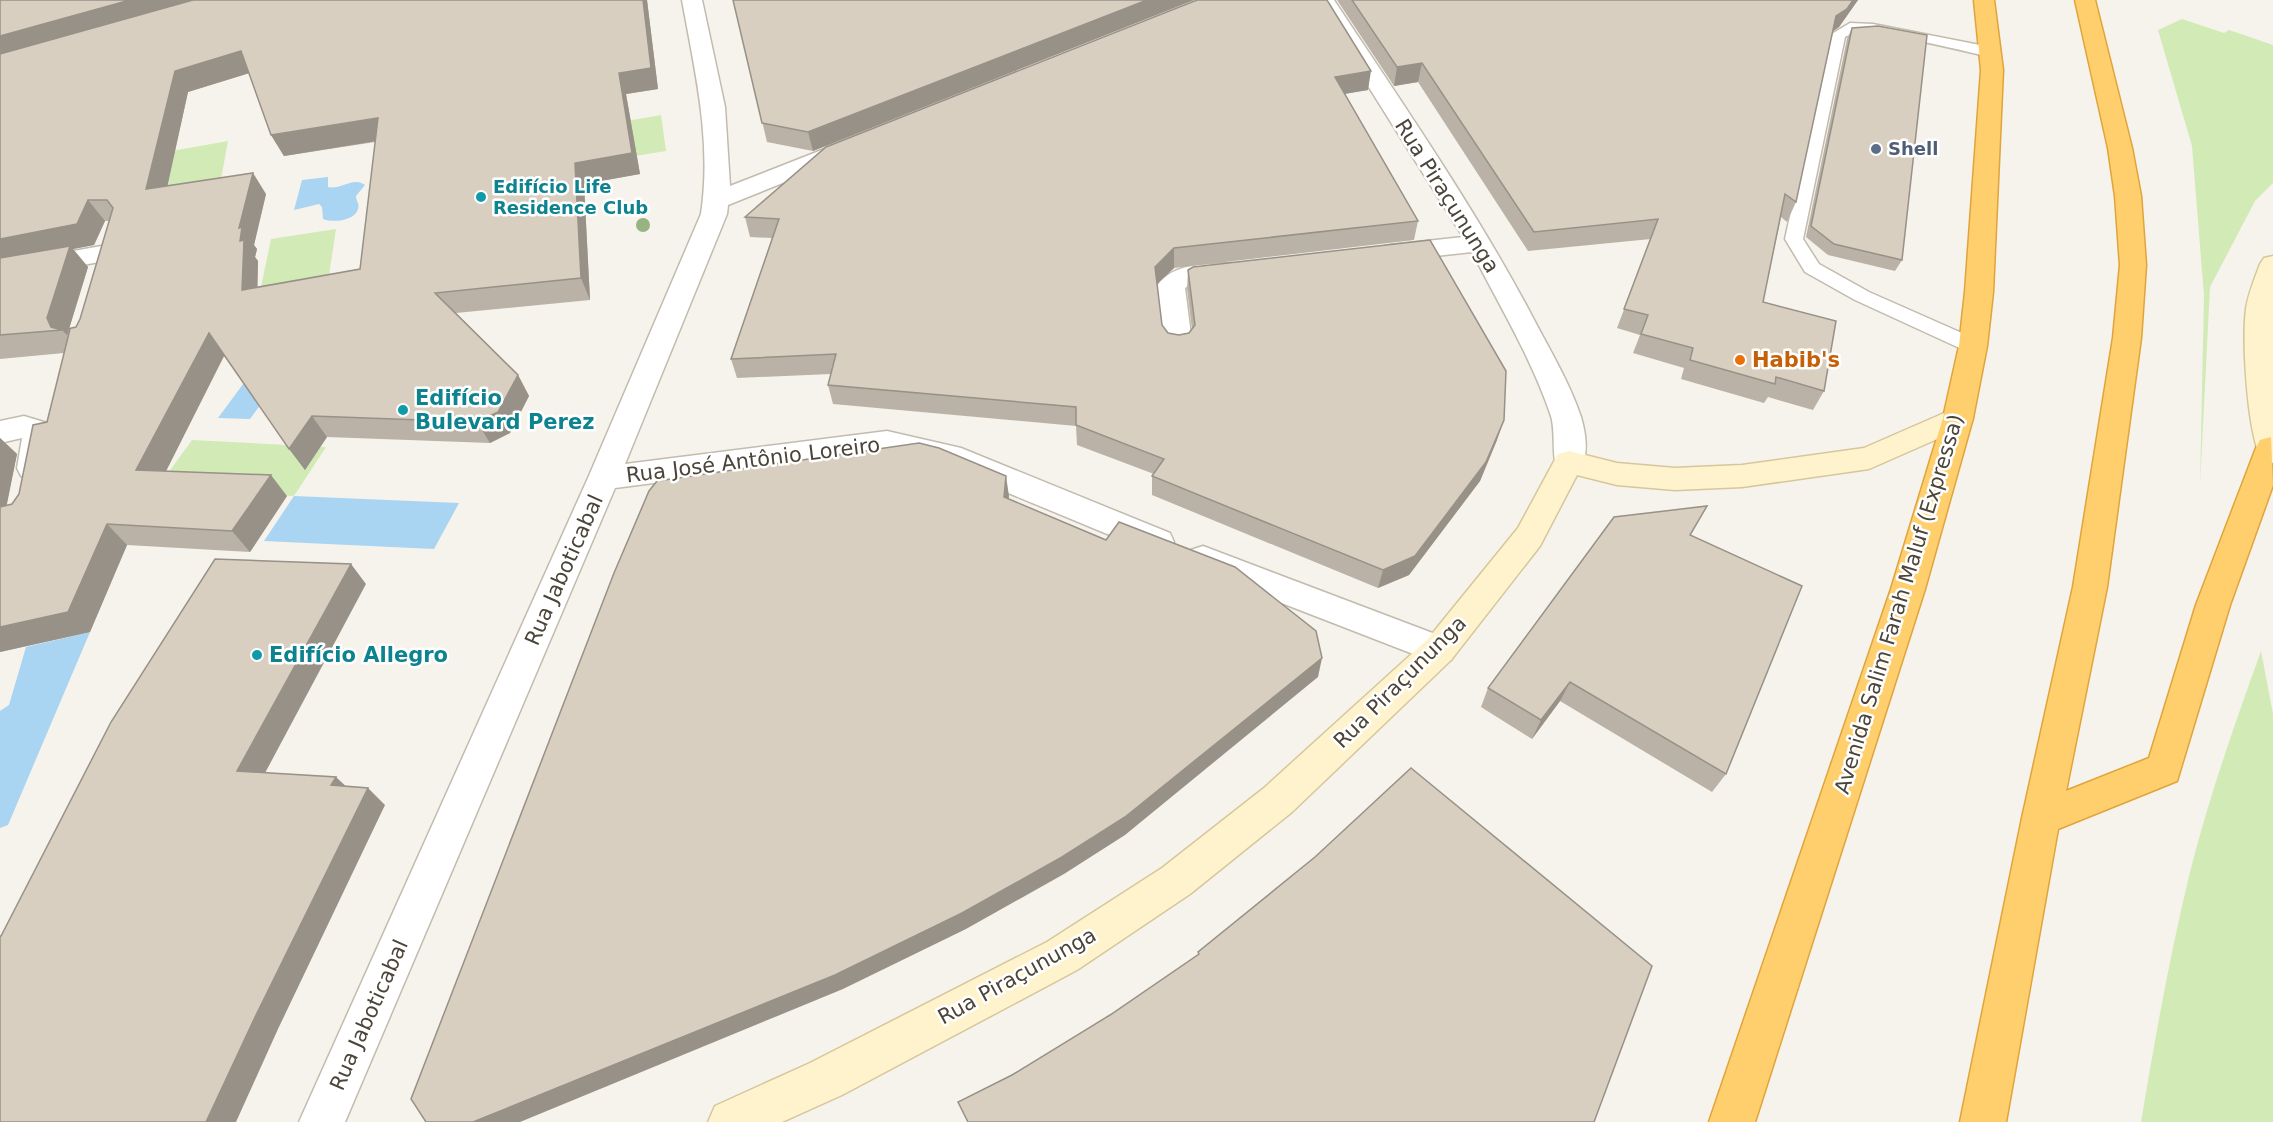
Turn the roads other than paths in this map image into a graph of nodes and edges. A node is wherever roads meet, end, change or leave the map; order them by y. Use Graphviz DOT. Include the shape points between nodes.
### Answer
graph roads {
  1 [pos="692,0"];
  2 [pos="1324,0"];
  3 [pos="1984,0"];
  4 [pos="2085,0"];
  5 [pos="1990,52"];
  6 [pos="863,142"];
  7 [pos="717,200"];
  8 [pos="1480,243"];
  9 [pos="107,252"];
  10 [pos="1365,256"];
  11 [pos="2273,264"];
  12 [pos="1251,269"];
  13 [pos="0,272"];
  14 [pos="1179,343"];
  15 [pos="1973,346"];
  16 [pos="1958,418"];
  17 [pos="0,432"];
  18 [pos="2272,450"];
  19 [pos="1569,462"];
  20 [pos="604,478"];
  21 [pos="27,491"];
  22 [pos="1439,650"];
  23 [pos="2041,818"];
  24 [pos="322,1122"];
  25 [pos="731,1122"];
  26 [pos="1732,1122"];
  27 [pos="1983,1122"];
  1 -- 7 [label="street, Rua Jaboticabal" via="715,123"];
  2 -- 8 [label="street, Rua Piraçununga"];
  3 -- 5 [label="highway, Avenida Salim Farah Maluf (Expressa)"];
  4 -- 23 [label="highway" via="2120,148 2133,265 2127,338 2090,587"];
  5 -- 15 [label="highway, Avenida Salim Farah Maluf (Expressa)" via="1980,280"];
  5 -- 15 [label="lane" via="1873,28 1850,28 1838,35 1794,239 1812,268 1862,296"];
  6 -- 7 [label="street"];
  7 -- 20 [label="street, Rua Jaboticabal" via="705,241"];
  8 -- 10 [label="street"];
  8 -- 19 [label="street, Rua Piraçununga" via="1566,417 1571,444"];
  9 -- 13 [label="street"];
  11 -- 18 [label="main road" via="2260,308 2263,406"];
  12 -- 14 [label="street" via="1183,276 1174,282"];
  15 -- 16 [label="highway, Avenida Salim Farah Maluf (Expressa)"];
  16 -- 19 [label="main road" via="1869,458 1742,476 1675,479 1617,474"];
  16 -- 26 [label="highway, Avenida Salim Farah Maluf (Expressa)" via="1908,589"];
  17 -- 21 [label="street" via="24,427 38,435"];
  18 -- 23 [label="highway" via="2213,605 2164,769"];
  19 -- 22 [label="main road, Rua Piraçununga" via="1529,537"];
  20 -- 22 [label="street, Rua José Antônio Loreiro" via="886,442 950,456 1125,530"];
  20 -- 24 [label="street, Rua Jaboticabal"];
  22 -- 25 [label="main road, Rua Piraçununga" via="1278,800 1176,881 1062,956 826,1079"];
  23 -- 27 [label="highway"];
}
